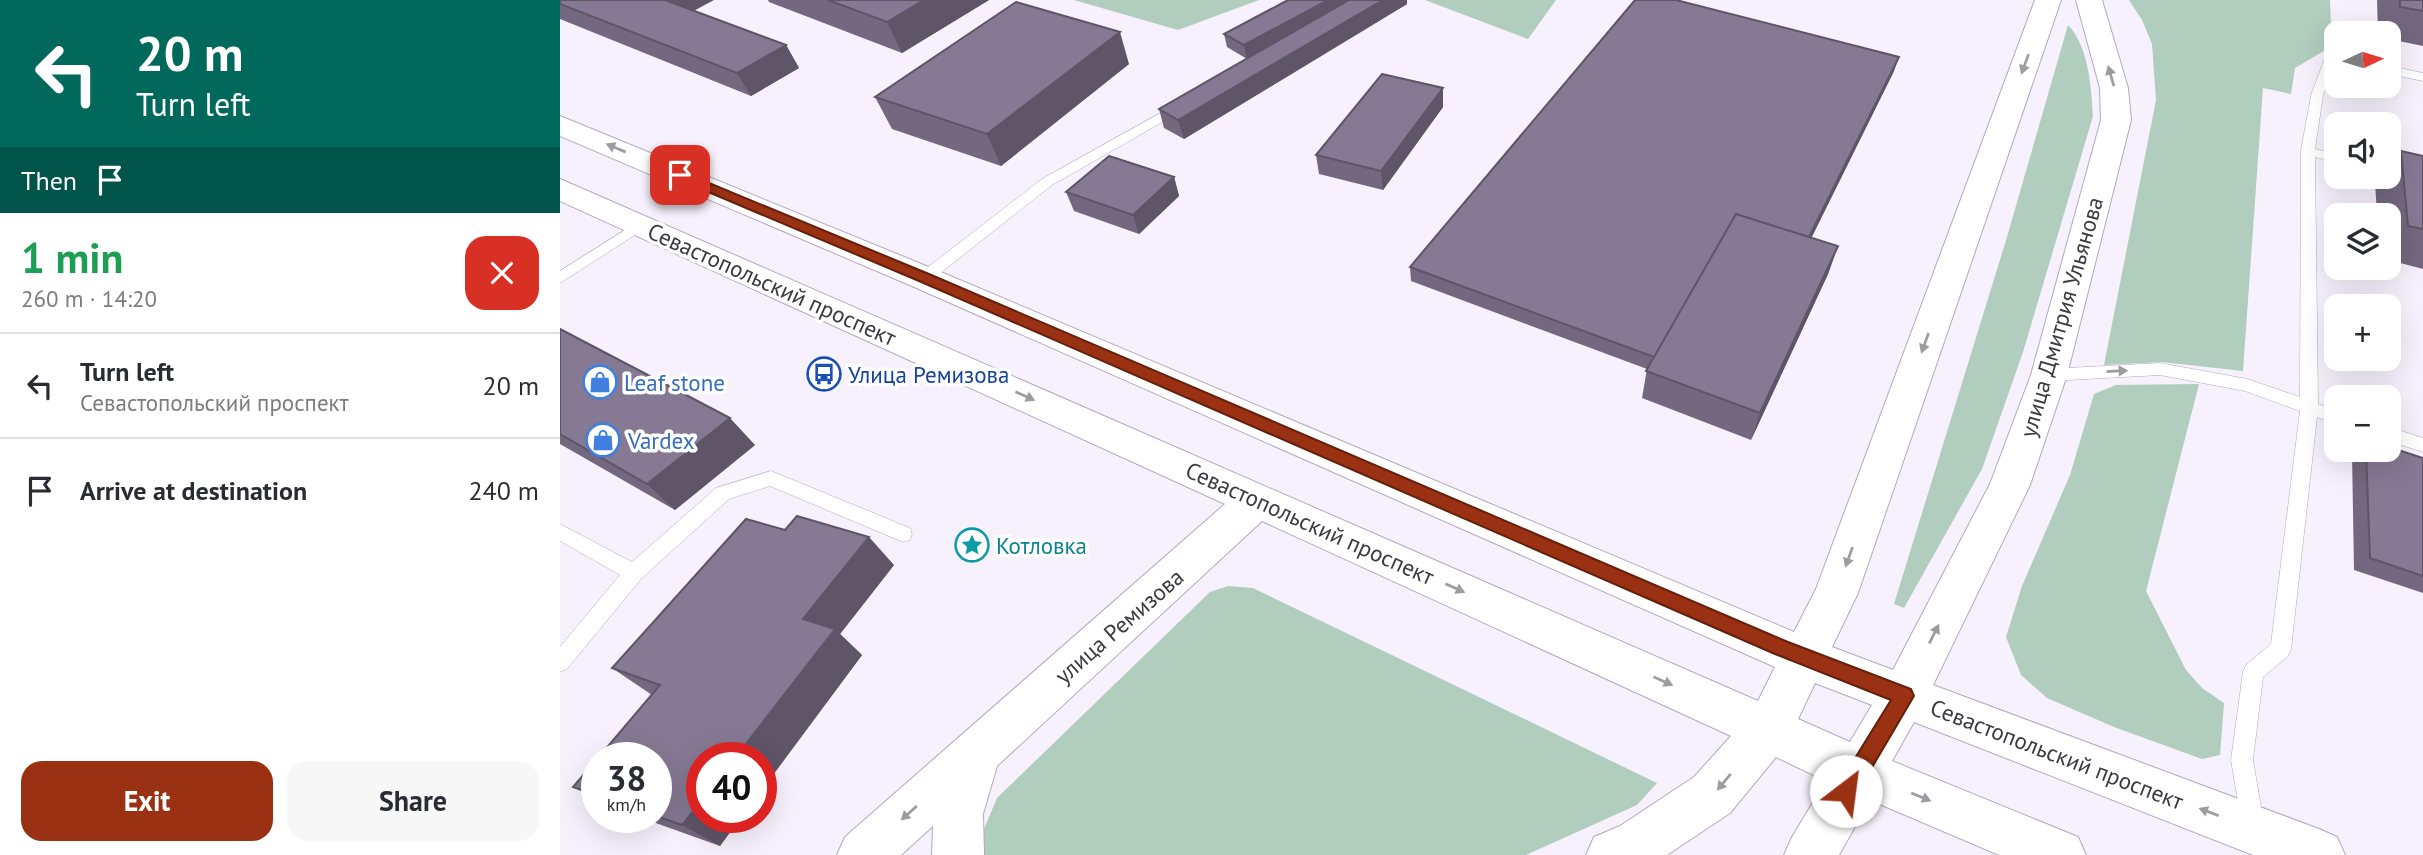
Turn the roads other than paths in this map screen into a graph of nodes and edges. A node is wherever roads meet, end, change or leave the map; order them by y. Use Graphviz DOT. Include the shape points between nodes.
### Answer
graph roads {
  1 [pos="2048,0"];
  2 [pos="2089,0"];
  3 [pos="2401,72"];
  4 [pos="2324,76"];
  5 [pos="2423,77"];
  6 [pos="1189,101"];
  7 [pos="560,125"];
  8 [pos="2308,151"];
  9 [pos="2324,155"];
  10 [pos="560,190"];
  11 [pos="641,225"];
  12 [pos="560,278"];
  13 [pos="924,278"];
  14 [pos="2049,375"];
  15 [pos="2309,408"];
  16 [pos="2324,413"];
  17 [pos="2401,438"];
  18 [pos="2423,445"];
  19 [pos="1258,500"];
  20 [pos="560,532"];
  21 [pos="903,534"];
  22 [pos="634,573"];
  23 [pos="1805,657"];
  24 [pos="560,662"];
  25 [pos="1904,696"];
  26 [pos="1768,730"];
  27 [pos="978,750"];
  28 [pos="1858,771"];
  29 [pos="2253,829"];
  30 [pos="863,855"];
  31 [pos="958,855"];
  32 [pos="1612,855"];
  33 [pos="1810,855"];
  34 [pos="2060,855"];
  35 [pos="2319,855"];
  1 -- 23 [label="main road, one-way" via="1836,593"];
  14 -- 2 [label="main road, улица Дмитрия Ульянова, one-way" via="2116,120 2115,88"];
  3 -- 5 [label="lane"];
  4 -- 8 [label="lane"];
  6 -- 13 [label="lane" via="1047,182"];
  13 -- 7 [label="main road, Севастопольский проспект, one-way"];
  8 -- 9 [label="lane"];
  8 -- 15 [label="lane"];
  10 -- 11 [label="main road, Севастопольский проспект"];
  11 -- 12 [label="lane"];
  11 -- 19 [label="main road, Севастопольский проспект, one-way"];
  13 -- 23 [label="main road, Севастопольский проспект"];
  14 -- 15 [label="lane, one-way" via="2160,369 2248,386"];
  25 -- 14 [label="main road, улица Дмитрия Ульянова, one-way" via="2010,485"];
  15 -- 16 [label="lane"];
  15 -- 29 [label="lane" via="2281,649 2253,672 2242,760"];
  17 -- 18 [label="lane"];
  19 -- 26 [label="main road, Севастопольский проспект, one-way"];
  19 -- 27 [label="main road, улица Ремизова"];
  20 -- 22 [label="lane"];
  21 -- 22 [label="lane" via="771,478 723,493"];
  22 -- 24 [label="lane"];
  23 -- 25 [label="main road, Севастопольский проспект"];
  23 -- 26 [label="main road"];
  25 -- 28 [label="main road"];
  29 -- 25 [label="main road, Севастопольский проспект, one-way"];
  26 -- 28 [label="main road, Севастопольский проспект"];
  26 -- 32 [label="main road, one-way" via="1713,795 1638,844"];
  27 -- 30 [label="main road, улица Ремизова, one-way"];
  27 -- 31 [label="main road" via="958,814"];
  28 -- 33 [label="main road"];
  28 -- 34 [label="main road, Севастопольский проспект, one-way"];
  29 -- 35 [label="main road, Севастопольский проспект"];
}
